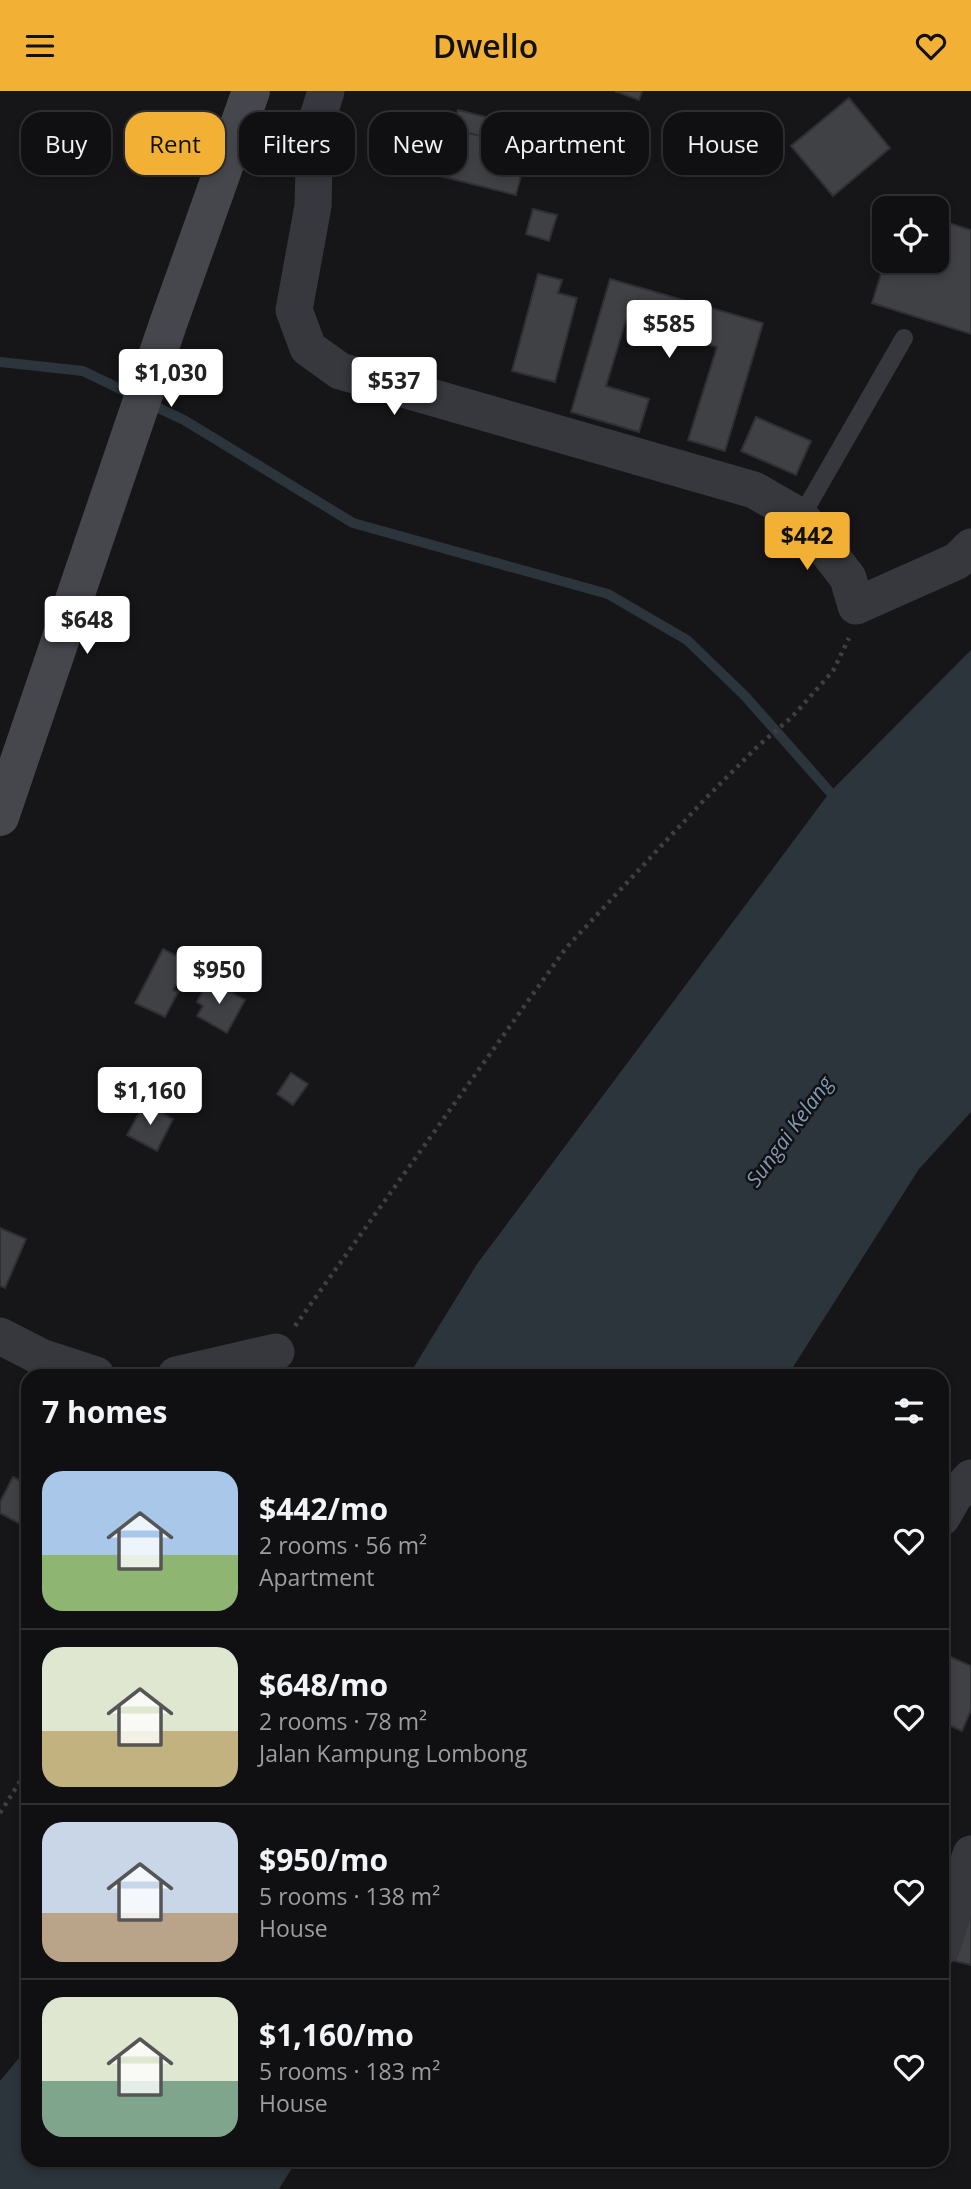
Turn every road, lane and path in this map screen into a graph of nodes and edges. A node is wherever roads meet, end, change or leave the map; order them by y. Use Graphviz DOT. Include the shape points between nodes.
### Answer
graph roads {
  1 [pos="251,91"];
  2 [pos="326,91"];
  3 [pos="904,338"];
  4 [pos="801,517"];
  5 [pos="971,547"];
  6 [pos="856,606"];
  7 [pos="0,817"];
  8 [pos="0,1336"];
  9 [pos="276,1352"];
  10 [pos="78,1369"];
  11 [pos="202,1369"];
  12 [pos="971,1478"];
  13 [pos="949,1505"];
  14 [pos="21,1780"];
  15 [pos="0,1813"];
  16 [pos="971,1854"];
  17 [pos="949,1925"];
  1 -- 7 [label="street"];
  2 -- 4 [label="street" via="315,127 313,206 294,310 308,348 340,371 754,490"];
  3 -- 4 [label="lane"];
  4 -- 6 [label="street" via="848,578"];
  5 -- 6 [label="street" via="957,561"];
  6 -- 9 [label="path" via="848,642 833,671 566,948"];
  8 -- 10 [label="street"];
  9 -- 11 [label="street"];
  12 -- 13 [label="street"];
  14 -- 15 [label="path"];
  16 -- 17 [label="street"];
}
